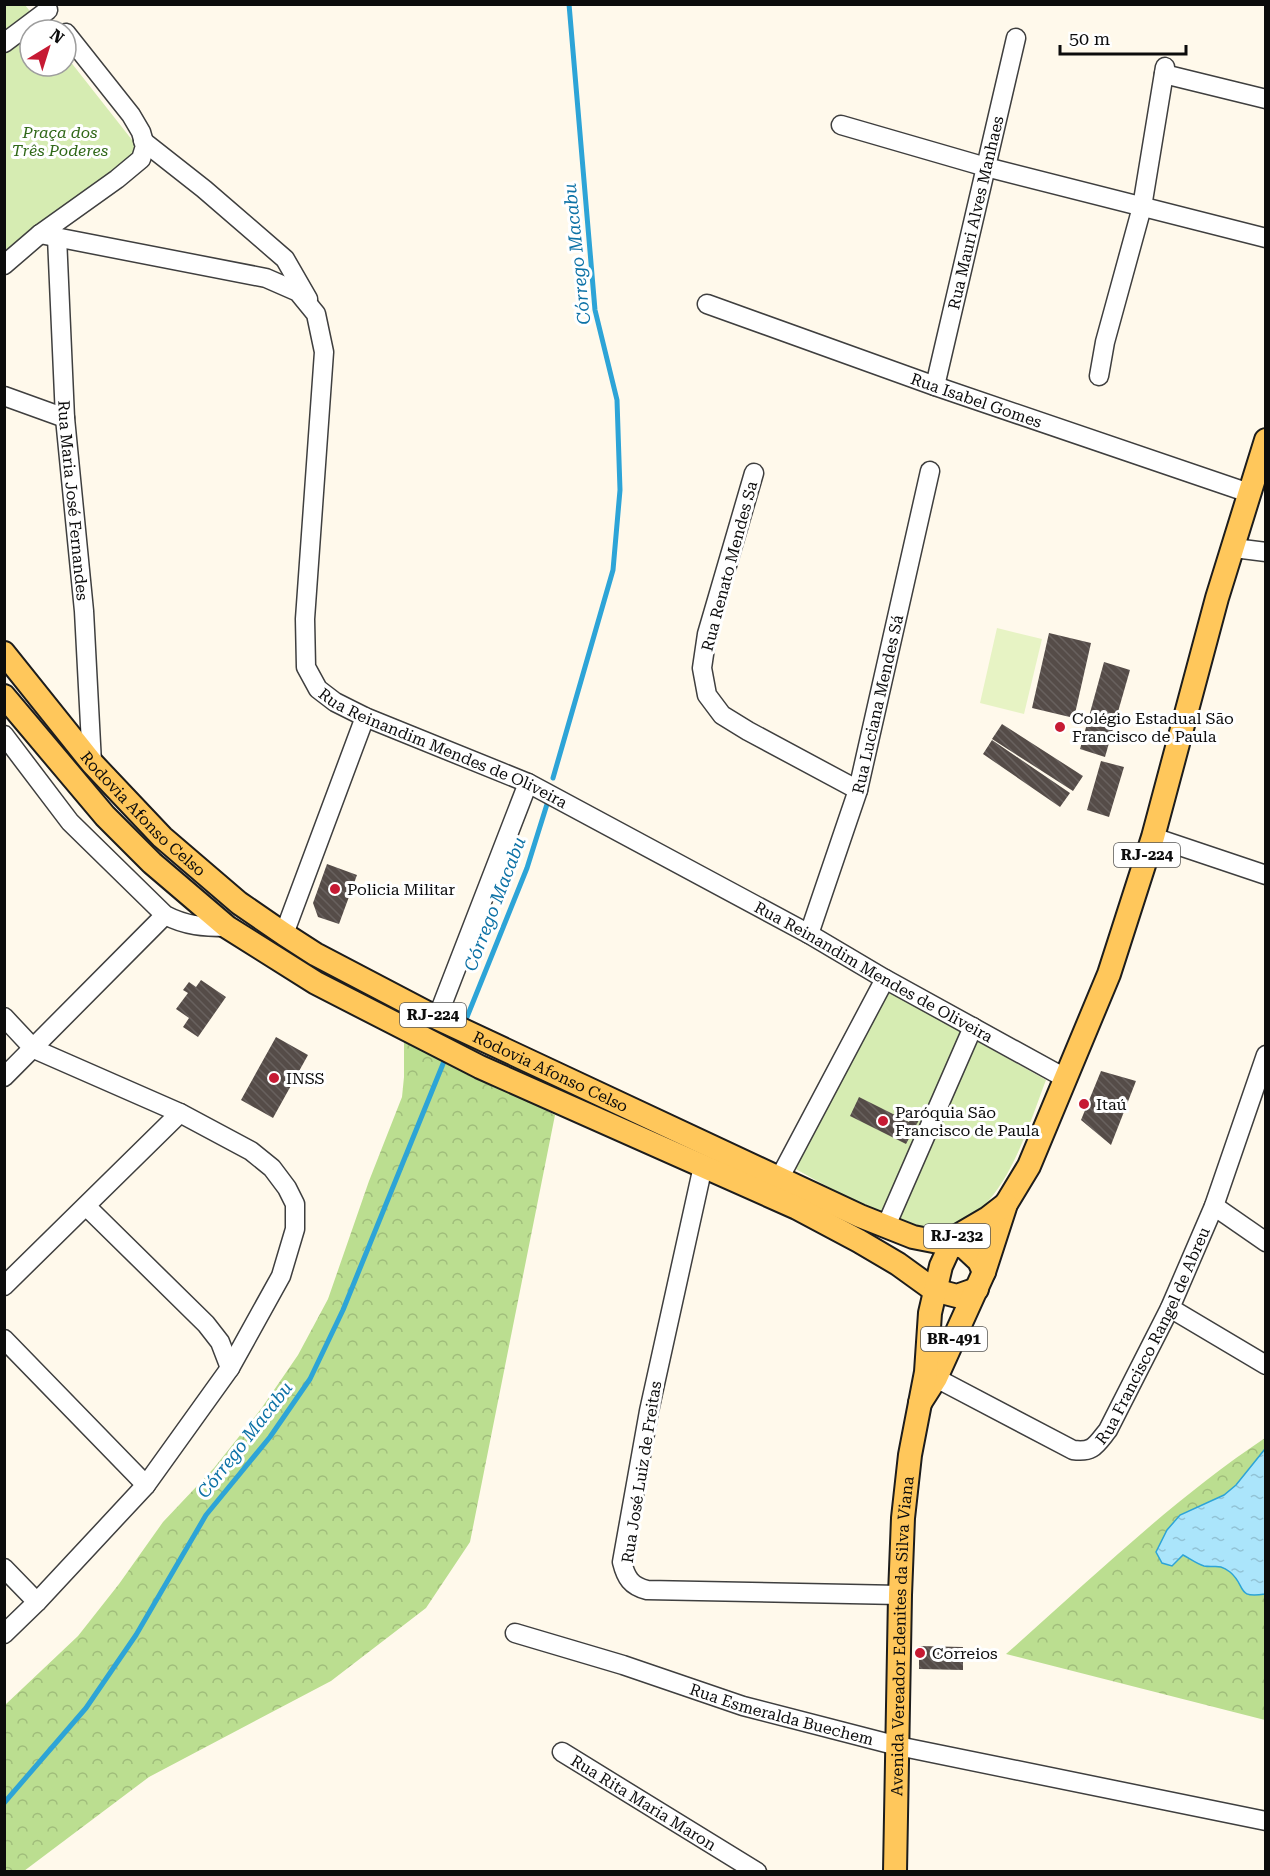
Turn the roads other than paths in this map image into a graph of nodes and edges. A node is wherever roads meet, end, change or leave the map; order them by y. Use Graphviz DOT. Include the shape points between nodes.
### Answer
graph roads {
  1 [pos="46,7"];
  2 [pos="1016,38"];
  3 [pos="4,43"];
  4 [pos="78,48"];
  5 [pos="1266,99"];
  6 [pos="841,125"];
  7 [pos="144,141"];
  8 [pos="986,167"];
  9 [pos="1142,207"];
  10 [pos="48,236"];
  11 [pos="1266,238"];
  12 [pos="4,265"];
  13 [pos="706,304"];
  14 [pos="314,311"];
  15 [pos="1099,376"];
  16 [pos="935,386"];
  17 [pos="4,396"];
  18 [pos="65,418"];
  19 [pos="1266,440"];
  20 [pos="930,471"];
  21 [pos="754,472"];
  22 [pos="1249,493"];
  23 [pos="1233,548"];
  24 [pos="1266,552"];
  25 [pos="4,653"];
  26 [pos="4,696"];
  27 [pos="365,717"];
  28 [pos="4,735"];
  29 [pos="40,741"];
  30 [pos="22,759"];
  31 [pos="92,763"];
  32 [pos="528,783"];
  33 [pos="858,790"];
  34 [pos="1153,837"];
  35 [pos="1266,875"];
  36 [pos="165,915"];
  37 [pos="227,927"];
  38 [pos="284,934"];
  39 [pos="809,934"];
  40 [pos="885,979"];
  41 [pos="4,1017"];
  42 [pos="437,1018"];
  43 [pos="973,1027"];
  44 [pos="34,1049"];
  45 [pos="1266,1055"];
  46 [pos="4,1077"];
  47 [pos="1065,1078"];
  48 [pos="180,1113"];
  49 [pos="703,1166"];
  50 [pos="779,1179"];
  51 [pos="1006,1203"];
  52 [pos="86,1206"];
  53 [pos="1214,1206"];
  54 [pos="886,1226"];
  55 [pos="1266,1242"];
  56 [pos="951,1244"];
  57 [pos="981,1280"];
  58 [pos="4,1286"];
  59 [pos="934,1290"];
  60 [pos="1170,1308"];
  61 [pos="4,1339"];
  62 [pos="1266,1365"];
  63 [pos="230,1368"];
  64 [pos="936,1378"];
  65 [pos="920,1403"];
  66 [pos="146,1485"];
  67 [pos="4,1568"];
  68 [pos="900,1595"];
  69 [pos="37,1602"];
  70 [pos="515,1633"];
  71 [pos="4,1634"];
  72 [pos="898,1746"];
  73 [pos="562,1752"];
  74 [pos="1266,1821"];
  75 [pos="757,1872"];
  76 [pos="895,1872"];
  1 -- 3 [label="street"];
  2 -- 8 [label="street, Rua Mauri Alves Manhaes"];
  4 -- 7 [label="street" via="131,115"];
  5 -- 9 [label="street" via="1164,71"];
  6 -- 8 [label="street"];
  7 -- 10 [label="street" via="141,159"];
  7 -- 14 [label="street, Rua Reinandim Mendes de Oliveira" via="285,259"];
  8 -- 9 [label="street"];
  8 -- 16 [label="street, Rua Mauri Alves Manhaes"];
  9 -- 11 [label="street"];
  9 -- 15 [label="street"];
  10 -- 12 [label="street"];
  10 -- 14 [label="street" via="266,278 298,292"];
  10 -- 18 [label="street, Rua Maria José Fernandes"];
  13 -- 16 [label="street, Rua Isabel Gomes"];
  14 -- 27 [label="street, Rua Reinandim Mendes de Oliveira" via="324,352 305,619 306,667 318,689"];
  16 -- 22 [label="street, Rua Isabel Gomes"];
  17 -- 18 [label="street"];
  18 -- 31 [label="street, Rua Maria José Fernandes" via="84,611"];
  19 -- 22 [label="main road, Avenida Vereador Edenites da Silva Viana / RJ-224"];
  20 -- 33 [label="street, Rua Luciana Mendes Sá"];
  21 -- 33 [label="street, Rua Renato Mendes Sa" via="707,634 702,668 708,695 722,715"];
  22 -- 23 [label="main road, Avenida Vereador Edenites da Silva Viana / RJ-224"];
  23 -- 24 [label="street"];
  23 -- 34 [label="main road, Avenida Vereador Edenites da Silva Viana / RJ-224"];
  25 -- 31 [label="main road, Rodovia Afonso Celso / RJ-224"];
  26 -- 29 [label="main road, Rodovia Afonso Celso / RJ-224"];
  27 -- 32 [label="street, Rua Reinandim Mendes de Oliveira"];
  27 -- 38 [label="street"];
  28 -- 30 [label="street"];
  29 -- 30 [label="street"];
  29 -- 37 [label="main road, Rodovia Afonso Celso / RJ-224" via="120,832"];
  30 -- 36 [label="street" via="70,822"];
  31 -- 38 [label="main road, Rodovia Afonso Celso / RJ-224" via="162,837 238,903"];
  32 -- 39 [label="street, Rua Reinandim Mendes de Oliveira"];
  32 -- 42 [label="street"];
  33 -- 39 [label="street, Rua Luciana Mendes Sá"];
  34 -- 35 [label="street"];
  34 -- 47 [label="main road, Avenida Vereador Edenites da Silva Viana / RJ-224" via="1109,974"];
  36 -- 37 [label="street" via="182,923"];
  36 -- 44 [label="street"];
  37 -- 49 [label="main road, Rodovia Afonso Celso / RJ-224" via="316,983 480,1067"];
  38 -- 42 [label="main road, Rodovia Afonso Celso / RJ-224"];
  39 -- 40 [label="street, Rua Reinandim Mendes de Oliveira"];
  40 -- 43 [label="street, Rua Reinandim Mendes de Oliveira"];
  40 -- 50 [label="street"];
  41 -- 44 [label="street"];
  42 -- 50 [label="main road, Rodovia Afonso Celso / RJ-224"];
  43 -- 47 [label="street, Rua Reinandim Mendes de Oliveira"];
  43 -- 54 [label="street"];
  44 -- 46 [label="street"];
  44 -- 48 [label="street"];
  45 -- 53 [label="street, Rua Francisco Rangel de Abreu"];
  47 -- 51 [label="main road, Avenida Vereador Edenites da Silva Viana / RJ-224" via="1029,1166"];
  48 -- 52 [label="street"];
  48 -- 63 [label="street" via="251,1151 272,1168 295,1204 295,1229 281,1276"];
  49 -- 59 [label="main road, Rodovia Afonso Celso / RJ-224" via="859,1241"];
  49 -- 68 [label="street, Rua José Luiz de Freitas" via="649,1411 622,1562 625,1576 635,1587 647,1590"];
  50 -- 54 [label="main road, Rodovia Afonso Celso / RJ-224"];
  51 -- 56 [label="main road, Avenida Vereador Edenites da Silva Viana / RJ-232"];
  51 -- 57 [label="main road, Avenida Vereador Edenites da Silva Viana / RJ-232"];
  52 -- 58 [label="street"];
  52 -- 63 [label="street" via="206,1324 220,1341"];
  53 -- 55 [label="street"];
  53 -- 60 [label="street, Rua Francisco Rangel de Abreu"];
  54 -- 56 [label="main road, Rodovia Afonso Celso / RJ-224" via="914,1237"];
  56 -- 57 [label="main road, Rodovia Afonso Celso" via="972,1253"];
  56 -- 59 [label="main road, Avenida Vereador Edenites da Silva Viana / RJ-232"];
  57 -- 59 [label="main road, Rodovia Afonso Celso / RJ-224" via="957,1296"];
  57 -- 64 [label="main road, Avenida Vereador Edenites da Silva Viana / BR-491"];
  59 -- 65 [label="main road, Avenida Vereador Edenites da Silva Viana / BR-491"];
  60 -- 62 [label="street"];
  60 -- 64 [label="street, Rua Francisco Rangel de Abreu" via="1108,1430 1085,1452 1073,1450"];
  61 -- 66 [label="street"];
  63 -- 66 [label="street"];
  64 -- 65 [label="main road, Avenida Vereador Edenites da Silva Viana / BR-491"];
  65 -- 68 [label="main road, Avenida Vereador Edenites da Silva Viana / BR-491" via="904,1507"];
  66 -- 69 [label="street"];
  67 -- 69 [label="street"];
  68 -- 72 [label="main road, Avenida Vereador Edenites da Silva Viana / BR-491"];
  69 -- 71 [label="street"];
  70 -- 72 [label="street, Rua Esmeralda Buechem" via="743,1706"];
  72 -- 74 [label="street, Rua Esmeralda Buechem"];
  72 -- 76 [label="main road, Avenida Vereador Edenites da Silva Viana / BR-491"];
  73 -- 75 [label="street, Rua Rita Maria Maron"];
}
